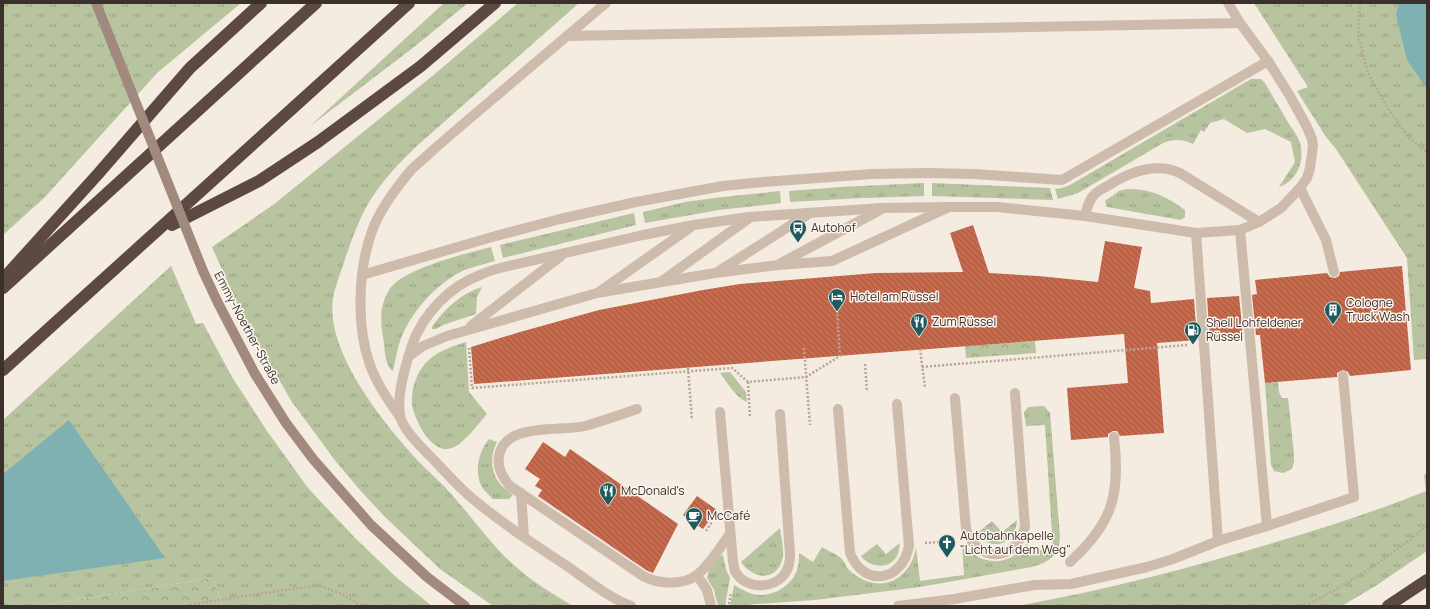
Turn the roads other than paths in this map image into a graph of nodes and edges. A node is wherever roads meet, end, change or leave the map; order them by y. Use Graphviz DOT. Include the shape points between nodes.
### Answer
graph roads {
  1 [pos="96,3"];
  2 [pos="261,3"];
  3 [pos="316,3"];
  4 [pos="409,3"];
  5 [pos="495,3"];
  6 [pos="606,3"];
  7 [pos="1228,3"];
  8 [pos="1240,23"];
  9 [pos="567,36"];
  10 [pos="1268,61"];
  11 [pos="1300,188"];
  12 [pos="950,207"];
  13 [pos="882,208"];
  14 [pos="812,212"];
  15 [pos="1085,216"];
  16 [pos="749,217"];
  17 [pos="1259,222"];
  18 [pos="694,225"];
  19 [pos="1240,230"];
  20 [pos="1196,233"];
  21 [pos="153,234"];
  22 [pos="564,253"];
  23 [pos="778,265"];
  24 [pos="1334,272"];
  25 [pos="715,273"];
  26 [pos="362,275"];
  27 [pos="3,278"];
  28 [pos="659,283"];
  29 [pos="3,288"];
  30 [pos="597,293"];
  31 [pos="467,329"];
  32 [pos="408,357"];
  33 [pos="3,370"];
  34 [pos="1343,376"];
  35 [pos="1015,394"];
  36 [pos="955,398"];
  37 [pos="897,404"];
  38 [pos="637,409"];
  39 [pos="838,409"];
  40 [pos="720,412"];
  41 [pos="780,414"];
  42 [pos="401,419"];
  43 [pos="1114,437"];
  44 [pos="521,493"];
  45 [pos="1267,526"];
  46 [pos="730,534"];
  47 [pos="524,537"];
  48 [pos="1218,541"];
  49 [pos="1070,562"];
  50 [pos="697,575"];
  51 [pos="1427,580"];
  52 [pos="465,606"];
  53 [pos="631,606"];
  54 [pos="711,606"];
  55 [pos="898,606"];
  56 [pos="1388,606"];
  1 -- 52 [label="street, Emmy-Noether-Straße, bridge" via="203,271 255,374 286,423 313,459 371,525 427,577"];
  2 -- 27 [label="highway" via="190,68"];
  3 -- 29 [label="highway"];
  4 -- 21 [label="highway"];
  5 -- 21 [label="highway" via="421,66 294,159 253,184"];
  6 -- 9 [label="lane"];
  7 -- 8 [label="lane"];
  8 -- 9 [label="lane"];
  8 -- 10 [label="lane"];
  9 -- 26 [label="lane" via="412,170 379,215 372,231"];
  10 -- 11 [label="lane" via="1312,139 1312,164"];
  10 -- 26 [label="lane" via="1062,180 919,173 872,174 723,186 560,219"];
  11 -- 17 [label="lane" via="1281,208"];
  11 -- 24 [label="lane" via="1326,240"];
  12 -- 13 [label="lane"];
  12 -- 15 [label="lane" via="1004,208"];
  12 -- 23 [label="lane" via="832,261"];
  13 -- 14 [label="lane"];
  13 -- 23 [label="lane"];
  14 -- 16 [label="lane"];
  14 -- 25 [label="lane"];
  15 -- 17 [label="lane" via="1088,204 1096,193 1127,174 1165,168 1180,173"];
  15 -- 20 [label="lane"];
  16 -- 18 [label="lane"];
  16 -- 28 [label="lane"];
  17 -- 19 [label="lane"];
  18 -- 22 [label="lane"];
  18 -- 30 [label="lane"];
  19 -- 20 [label="lane"];
  19 -- 45 [label="lane"];
  20 -- 48 [label="lane"];
  21 -- 33 [label="highway"];
  22 -- 31 [label="lane"];
  22 -- 32 [label="lane" via="500,268 479,275 459,286 439,302 429,315 420,328"];
  23 -- 25 [label="lane"];
  25 -- 28 [label="lane"];
  26 -- 42 [label="lane" via="361,327 366,354 383,393"];
  28 -- 30 [label="lane"];
  30 -- 31 [label="lane"];
  31 -- 32 [label="lane" via="433,341"];
  32 -- 42 [label="lane" via="400,396"];
  34 -- 45 [label="lane" via="1354,497"];
  35 -- 36 [label="lane" via="1025,528 1023,537 1017,544 1001,554 992,554 974,546 966,529"];
  37 -- 39 [label="lane" via="907,556 896,571 877,576 860,570 850,553"];
  38 -- 44 [label="lane" via="584,426 528,432 513,436 504,442 499,454 499,467 504,480"];
  40 -- 46 [label="lane"];
  41 -- 46 [label="lane" via="790,554 790,564 786,573 770,585 751,584 742,579 735,572"];
  42 -- 47 [label="lane" via="412,437 473,499"];
  43 -- 49 [label="lane" via="1114,499 1100,530"];
  44 -- 47 [label="lane"];
  44 -- 50 [label="lane" via="650,579 671,582"];
  45 -- 48 [label="lane"];
  46 -- 50 [label="lane"];
  47 -- 53 [label="lane" via="608,594"];
  48 -- 55 [label="lane" via="1148,567 1071,584 1035,585"];
  50 -- 54 [label="lane" via="707,590"];
  51 -- 56 [label="highway"];
}
